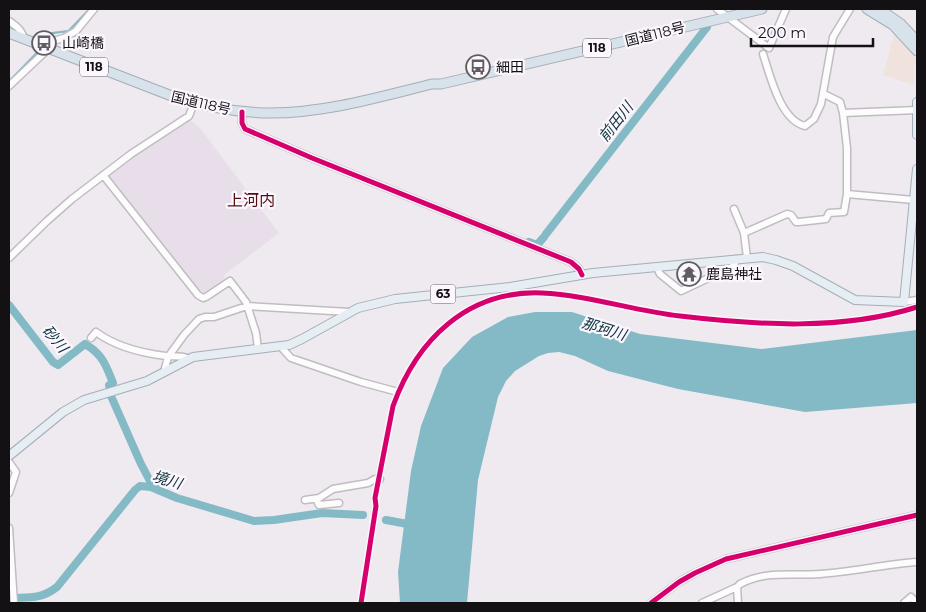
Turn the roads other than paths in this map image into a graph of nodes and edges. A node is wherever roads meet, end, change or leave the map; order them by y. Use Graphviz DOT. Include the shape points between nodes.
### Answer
graph roads {
  1 [pos="94,9"];
  2 [pos="741,9"];
  3 [pos="762,9"];
  4 [pos="786,9"];
  5 [pos="850,9"];
  6 [pos="867,9"];
  7 [pos="878,9"];
  8 [pos="722,13"];
  9 [pos="9,21"];
  10 [pos="9,33"];
  11 [pos="24,39"];
  12 [pos="917,41"];
  13 [pos="48,48"];
  14 [pos="917,51"];
  15 [pos="764,54"];
  16 [pos="9,86"];
  17 [pos="824,94"];
  18 [pos="194,103"];
  19 [pos="917,107"];
  20 [pos="242,112"];
  21 [pos="843,113"];
  22 [pos="917,134"];
  23 [pos="917,169"];
  24 [pos="104,175"];
  25 [pos="847,194"];
  26 [pos="914,200"];
  27 [pos="734,209"];
  28 [pos="744,233"];
  29 [pos="9,258"];
  30 [pos="747,258"];
  31 [pos="736,259"];
  32 [pos="657,268"];
  33 [pos="582,274"];
  34 [pos="917,300"];
  35 [pos="904,302"];
  36 [pos="247,306"];
  37 [pos="349,312"];
  38 [pos="91,338"];
  39 [pos="281,347"];
  40 [pos="258,350"];
  41 [pos="168,357"];
  42 [pos="189,358"];
  43 [pos="164,372"];
  44 [pos="398,392"];
  45 [pos="9,456"];
  46 [pos="9,462"];
  47 [pos="380,479"];
  48 [pos="9,493"];
  49 [pos="316,499"];
  50 [pos="305,500"];
  51 [pos="339,503"];
  52 [pos="914,515"];
  53 [pos="9,528"];
  54 [pos="917,562"];
  55 [pos="10,570"];
  56 [pos="737,587"];
  57 [pos="14,603"];
  58 [pos="651,603"];
  59 [pos="702,603"];
  60 [pos="738,603"];
  61 [pos="904,603"];
  62 [pos="917,603"];
  1 -- 13 [label="street" via="76,32 53,42"];
  2 -- 8 [label="highway, 国道118号 / 118"];
  3 -- 8 [label="highway, 国道118号 / 118"];
  4 -- 8 [label="street" via="768,48"];
  5 -- 17 [label="street" via="833,36"];
  6 -- 14 [label="highway" via="892,25"];
  7 -- 12 [label="highway" via="901,24"];
  8 -- 20 [label="highway, 国道118号 / 118" via="441,84 325,109 285,113"];
  9 -- 11 [label="street"];
  10 -- 11 [label="highway, 国道118号 / 118"];
  11 -- 13 [label="highway, 国道118号 / 118"];
  13 -- 16 [label="street"];
  13 -- 18 [label="highway, 国道118号 / 118"];
  15 -- 17 [label="street" via="776,94 798,124 805,126 814,119"];
  17 -- 21 [label="street" via="840,102"];
  18 -- 20 [label="highway, 国道118号 / 118"];
  18 -- 24 [label="street" via="189,116"];
  19 -- 21 [label="street"];
  19 -- 22 [label="main road"];
  20 -- 33 [label="street" via="244,128 252,132 571,262"];
  21 -- 25 [label="street"];
  23 -- 26 [label="main road"];
  24 -- 29 [label="street" via="47,221"];
  24 -- 36 [label="street" via="198,295 206,297 230,281"];
  25 -- 26 [label="street"];
  25 -- 28 [label="street" via="844,212 829,212 826,219 796,222 787,214"];
  26 -- 35 [label="main road"];
  27 -- 28 [label="street"];
  28 -- 30 [label="street"];
  30 -- 31 [label="main road, 63"];
  30 -- 35 [label="main road, 63" via="785,262 855,300"];
  31 -- 32 [label="main road, 63"];
  31 -- 32 [label="street" via="734,266 681,291"];
  32 -- 33 [label="main road, 63"];
  33 -- 37 [label="main road, 63" via="501,288 395,299"];
  34 -- 35 [label="street"];
  36 -- 37 [label="street"];
  36 -- 40 [label="street"];
  36 -- 41 [label="street" via="199,319"];
  37 -- 39 [label="main road, 63"];
  38 -- 41 [label="street" via="96,332 130,349"];
  39 -- 40 [label="main road, 63"];
  39 -- 44 [label="street" via="291,358"];
  40 -- 42 [label="main road, 63"];
  41 -- 42 [label="street"];
  41 -- 43 [label="street"];
  42 -- 43 [label="main road, 63"];
  43 -- 45 [label="main road, 63" via="72,406"];
  46 -- 48 [label="street" via="16,472"];
  47 -- 49 [label="street" via="333,489"];
  49 -- 50 [label="street"];
  49 -- 51 [label="street" via="319,505"];
  52 -- 58 [label="street" via="726,559 679,582"];
  53 -- 55 [label="street"];
  54 -- 56 [label="street" via="820,574 772,574"];
  55 -- 57 [label="street"];
  56 -- 59 [label="street"];
  56 -- 60 [label="street"];
  61 -- 62 [label="street" via="911,597"];
}
